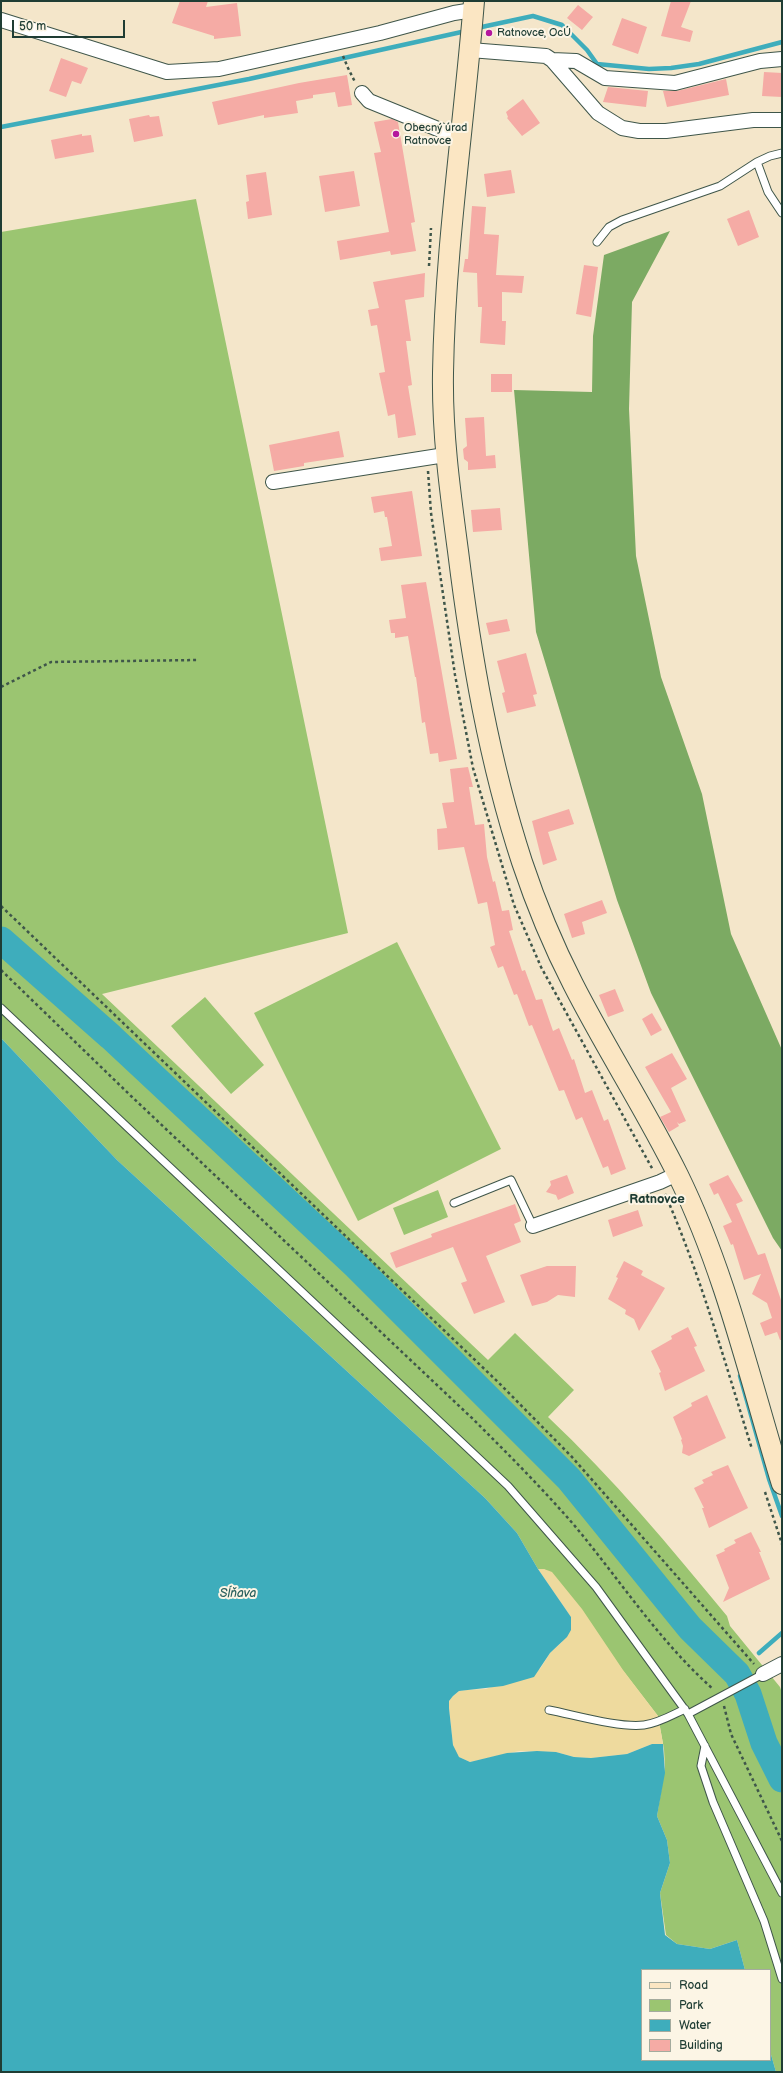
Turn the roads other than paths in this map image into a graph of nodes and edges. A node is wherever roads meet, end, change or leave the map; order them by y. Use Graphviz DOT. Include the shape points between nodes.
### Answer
graph roads {
  1 [pos="1,20"];
  2 [pos="472,25"];
  3 [pos="782,59"];
  4 [pos="552,60"];
  5 [pos="362,93"];
  6 [pos="782,120"];
  7 [pos="460,138"];
  8 [pos="782,153"];
  9 [pos="757,162"];
  10 [pos="782,213"];
  11 [pos="597,242"];
  12 [pos="436,457"];
  13 [pos="273,482"];
  14 [pos="1,1008"];
  15 [pos="678,1174"];
  16 [pos="454,1203"];
  17 [pos="533,1226"];
  18 [pos="774,1487"];
  19 [pos="782,1664"];
  20 [pos="758,1677"];
  21 [pos="549,1710"];
  22 [pos="686,1711"];
  23 [pos="705,1746"];
  24 [pos="782,1893"];
  25 [pos="782,1979"];
  1 -- 2 [label="street" via="167,72 219,69 380,33 454,13"];
  2 -- 4 [label="street" via="531,54 546,56"];
  2 -- 7 [label="main road"];
  3 -- 4 [label="street" via="760,61 675,83 605,78 576,61"];
  4 -- 6 [label="street" via="598,113 622,128 666,131 753,120"];
  5 -- 7 [label="street" via="369,101"];
  7 -- 12 [label="main road" via="443,345 443,413"];
  8 -- 9 [label="lane"];
  9 -- 10 [label="lane" via="768,192"];
  9 -- 11 [label="lane" via="720,186 622,220 609,227"];
  12 -- 13 [label="street"];
  12 -- 15 [label="main road" via="486,728 523,864 545,925 573,985"];
  14 -- 22 [label="lane" via="508,1486 596,1587"];
  15 -- 17 [label="street"];
  15 -- 18 [label="main road" via="716,1265"];
  16 -- 17 [label="lane" via="511,1180"];
  19 -- 20 [label="street"];
  20 -- 22 [label="lane"];
  21 -- 22 [label="lane" via="620,1724 643,1725"];
  22 -- 23 [label="lane"];
  23 -- 24 [label="lane"];
  23 -- 25 [label="lane" via="701,1766 713,1802 764,1921"];
}
